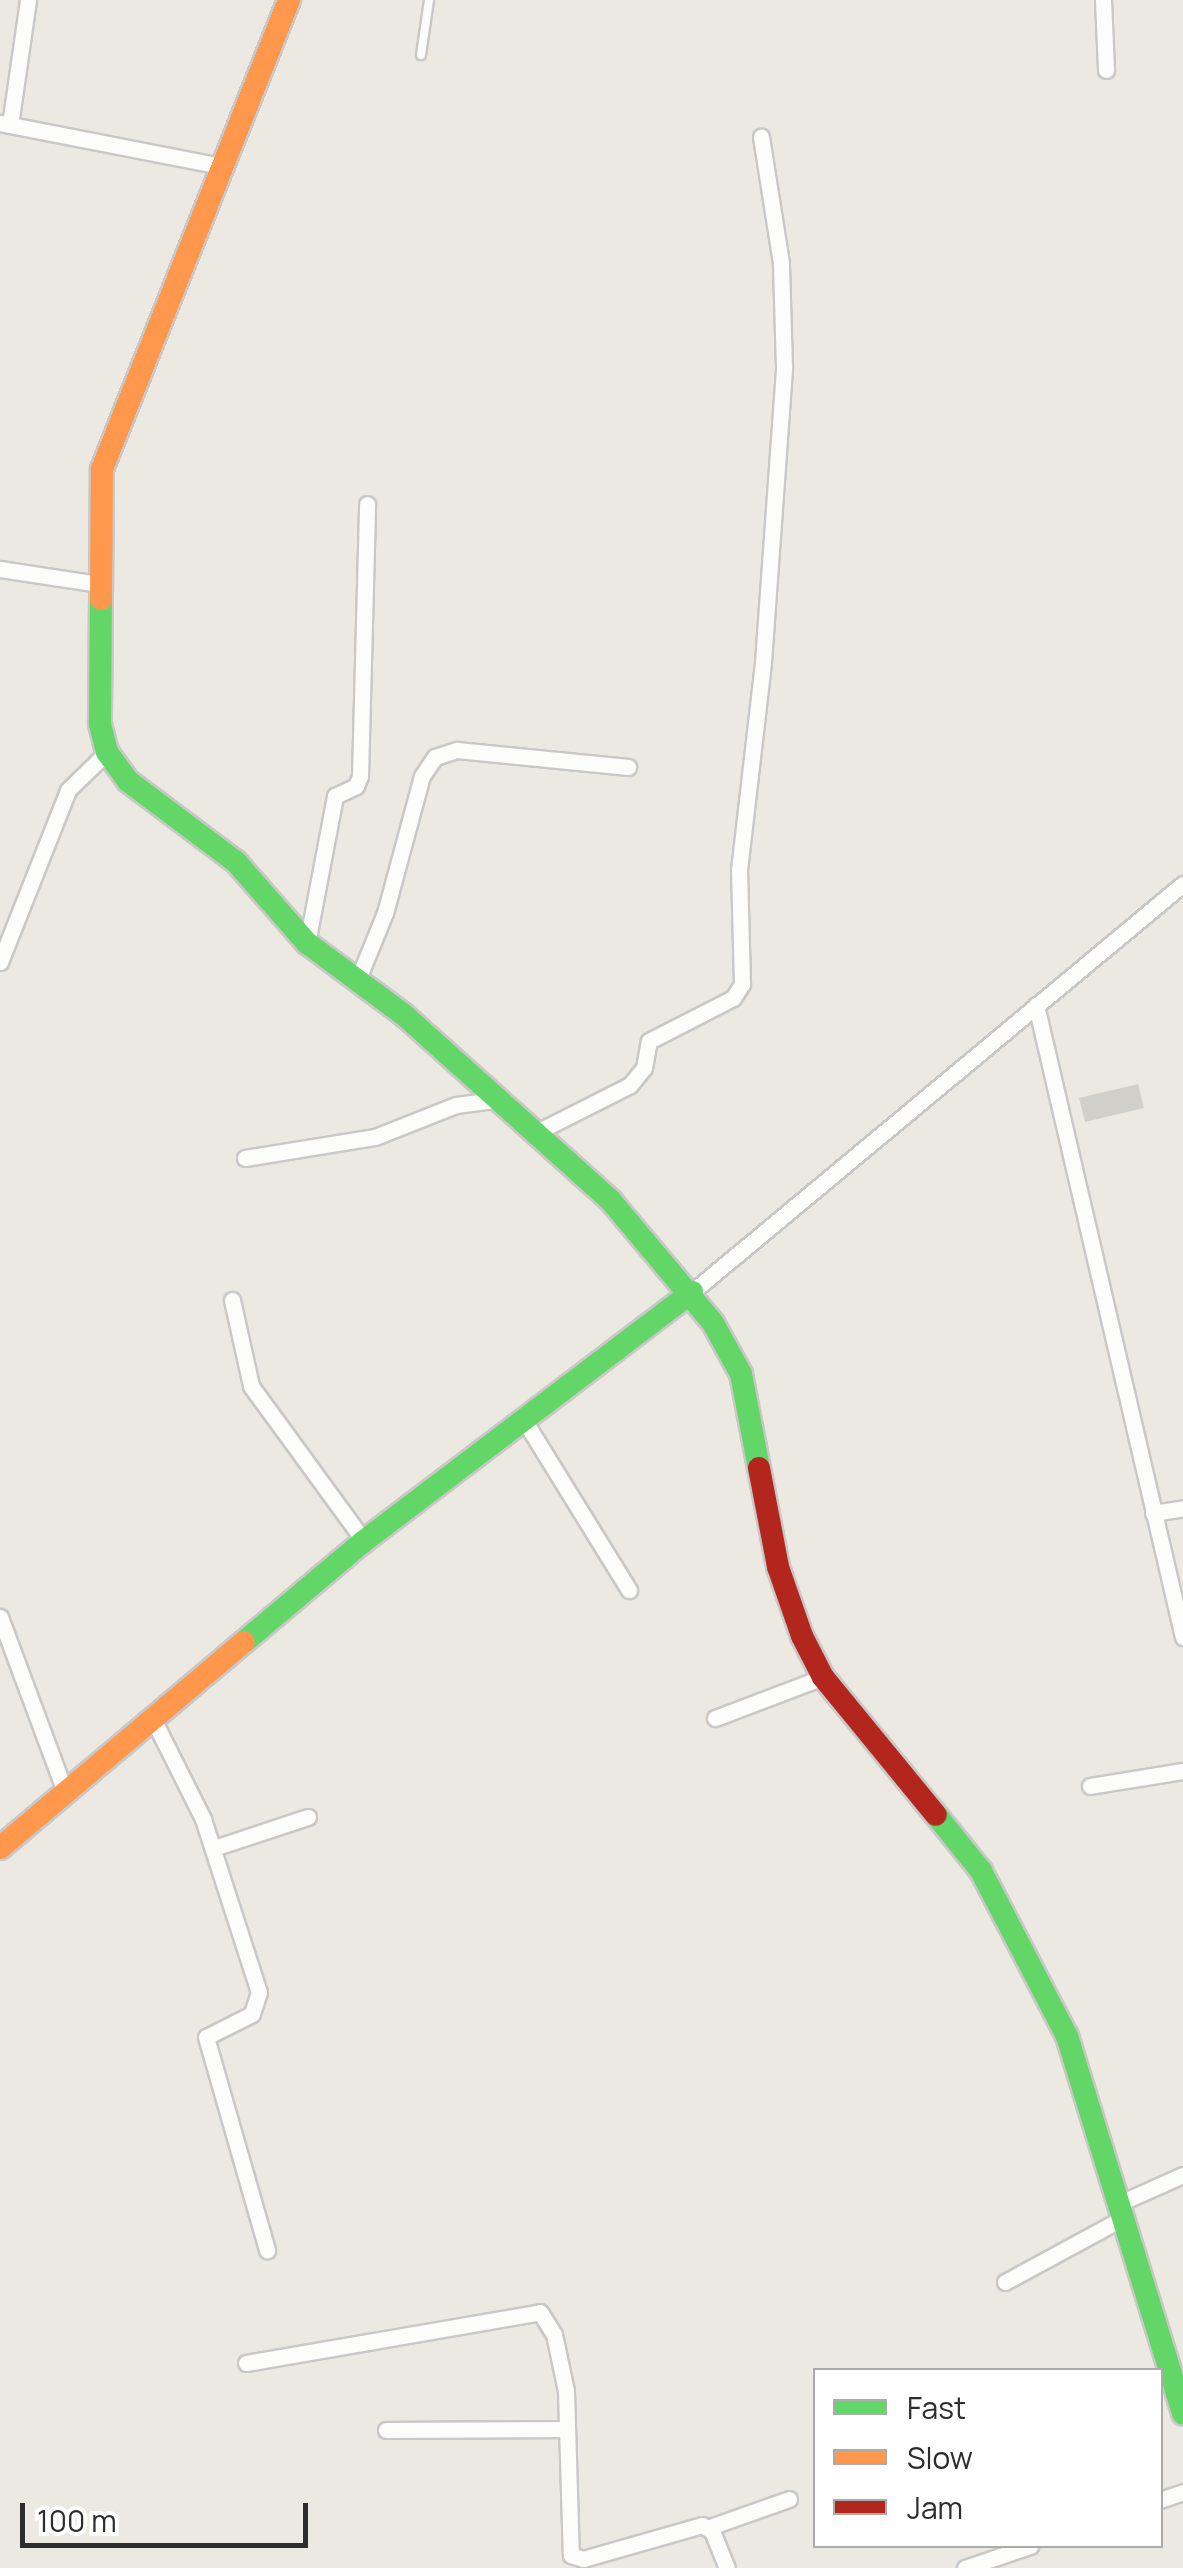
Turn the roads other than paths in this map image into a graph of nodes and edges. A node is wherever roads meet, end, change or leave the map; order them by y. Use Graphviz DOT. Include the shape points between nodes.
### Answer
graph roads {
  1 [pos="28,0"];
  2 [pos="289,0"];
  3 [pos="429,0"];
  4 [pos="1103,0"];
  5 [pos="422,56"];
  6 [pos="1106,70"];
  7 [pos="5,124"];
  8 [pos="761,137"];
  9 [pos="226,166"];
  10 [pos="367,504"];
  11 [pos="0,569"];
  12 [pos="100,584"];
  13 [pos="107,752"];
  14 [pos="628,767"];
  15 [pos="1183,884"];
  16 [pos="307,943"];
  17 [pos="0,962"];
  18 [pos="358,980"];
  19 [pos="1036,1005"];
  20 [pos="502,1099"];
  21 [pos="539,1131"];
  22 [pos="245,1158"];
  23 [pos="692,1292"];
  24 [pos="232,1300"];
  25 [pos="524,1420"];
  26 [pos="1183,1508"];
  27 [pos="1153,1513"];
  28 [pos="364,1541"];
  29 [pos="629,1590"];
  30 [pos="0,1617"];
  31 [pos="1183,1637"];
  32 [pos="823,1678"];
  33 [pos="714,1718"];
  34 [pos="153,1719"];
  35 [pos="1183,1770"];
  36 [pos="1090,1786"];
  37 [pos="66,1794"];
  38 [pos="308,1817"];
  39 [pos="0,1848"];
  40 [pos="214,1848"];
  41 [pos="1183,2176"];
  42 [pos="1122,2210"];
  43 [pos="266,2250"];
  44 [pos="1005,2282"];
  45 [pos="246,2363"];
  46 [pos="1183,2414"];
  47 [pos="566,2428"];
  48 [pos="386,2430"];
  49 [pos="789,2499"];
  50 [pos="707,2528"];
  51 [pos="1024,2548"];
  52 [pos="727,2568"];
  53 [pos="965,2568"];
  1 -- 7 [label="street"];
  2 -- 9 [label="street"];
  3 -- 5 [label="lane"];
  4 -- 6 [label="street"];
  7 -- 9 [label="street"];
  8 -- 21 [label="street" via="781,263 784,367 763,662 738,886 742,984 733,998 650,1041 644,1068 630,1085"];
  9 -- 12 [label="street" via="108,444 100,488"];
  10 -- 16 [label="street" via="360,776 356,786 335,796"];
  11 -- 12 [label="street"];
  12 -- 13 [label="street" via="100,724"];
  13 -- 16 [label="street" via="128,781 236,862"];
  13 -- 17 [label="street" via="68,790"];
  14 -- 18 [label="street" via="457,750 435,757 422,776 386,913"];
  15 -- 19 [label="street"];
  16 -- 18 [label="street"];
  18 -- 20 [label="street"];
  19 -- 23 [label="street"];
  19 -- 27 [label="street"];
  20 -- 21 [label="street"];
  20 -- 22 [label="street" via="456,1105 374,1137"];
  21 -- 23 [label="street"];
  23 -- 25 [label="street"];
  23 -- 32 [label="street" via="741,1374 778,1567"];
  24 -- 28 [label="street" via="251,1386"];
  25 -- 28 [label="street"];
  25 -- 29 [label="street"];
  26 -- 27 [label="street"];
  27 -- 31 [label="street"];
  28 -- 34 [label="street"];
  30 -- 37 [label="street"];
  32 -- 33 [label="street"];
  32 -- 42 [label="street" via="996,1894 1078,2064"];
  34 -- 37 [label="street"];
  34 -- 40 [label="street"];
  35 -- 36 [label="street"];
  37 -- 39 [label="street"];
  38 -- 40 [label="street"];
  40 -- 43 [label="street" via="259,1992 252,2014 212,2030 207,2047"];
  41 -- 42 [label="street"];
  42 -- 44 [label="street"];
  42 -- 46 [label="street"];
  45 -- 47 [label="street" via="540,2312 562,2361"];
  47 -- 48 [label="street"];
  47 -- 50 [label="street" via="570,2551 576,2559"];
  49 -- 50 [label="street"];
  50 -- 52 [label="street"];
  51 -- 53 [label="street"];
}
